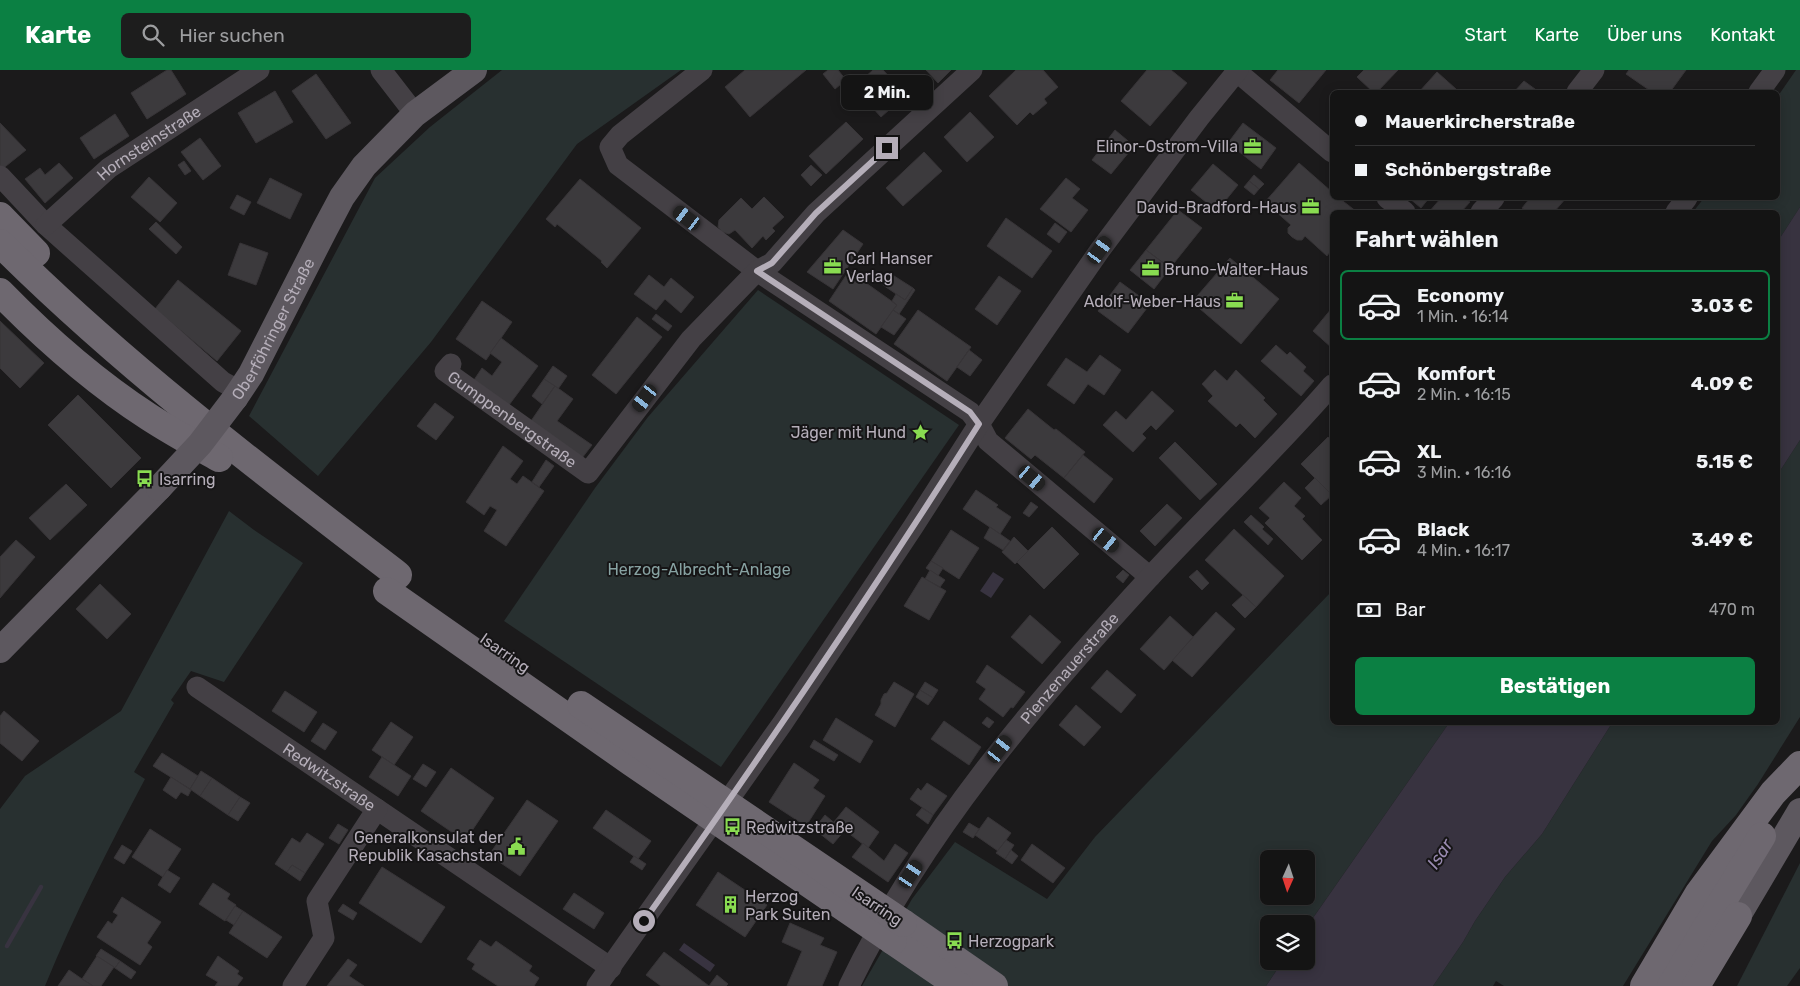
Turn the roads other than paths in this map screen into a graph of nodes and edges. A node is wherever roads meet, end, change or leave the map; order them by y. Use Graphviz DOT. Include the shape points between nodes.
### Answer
graph roads {
  1 [pos="259,70"];
  2 [pos="380,70"];
  3 [pos="474,70"];
  4 [pos="702,70"];
  5 [pos="972,70"];
  6 [pos="1594,70"];
  7 [pos="1775,70"];
  8 [pos="1237,71"];
  9 [pos="1579,90"];
  10 [pos="1760,90"];
  11 [pos="415,114"];
  12 [pos="1330,150"];
  13 [pos="0,176"];
  14 [pos="1390,200"];
  15 [pos="1492,200"];
  16 [pos="1685,200"];
  17 [pos="1403,210"];
  18 [pos="1483,210"];
  19 [pos="1678,210"];
  20 [pos="0,216"];
  21 [pos="46,224"];
  22 [pos="0,243"];
  23 [pos="0,269"];
  24 [pos="757,271"];
  25 [pos="0,292"];
  26 [pos="451,364"];
  27 [pos="1330,387"];
  28 [pos="238,394"];
  29 [pos="979,424"];
  30 [pos="211,429"];
  31 [pos="220,459"];
  32 [pos="1150,576"];
  33 [pos="393,583"];
  34 [pos="0,650"];
  35 [pos="196,687"];
  36 [pos="1800,765"];
  37 [pos="1800,772"];
  38 [pos="377,809"];
  39 [pos="1800,811"];
  40 [pos="1738,916"];
  41 [pos="898,932"];
  42 [pos="610,968"];
  43 [pos="293,986"];
  44 [pos="597,986"];
  45 [pos="849,986"];
  46 [pos="959,986"];
  47 [pos="994,986"];
  48 [pos="1644,986"];
  49 [pos="1671,986"];
  50 [pos="1696,986"];
  51 [pos="1718,986"];
  1 -- 21 [label="street, Hornsteinstraße" via="109,168"];
  2 -- 11 [label="street"];
  3 -- 11 [label="main road, Oberföhringer Straße"];
  4 -- 24 [label="street" via="620,135 610,147 618,165"];
  5 -- 24 [label="street" via="816,213 772,263"];
  6 -- 9 [label="street"];
  7 -- 10 [label="street"];
  8 -- 12 [label="street"];
  8 -- 29 [label="street" via="1105,243"];
  11 -- 28 [label="main road, Oberföhringer Straße" via="364,166 342,197 260,358"];
  13 -- 21 [label="street"];
  14 -- 17 [label="street"];
  15 -- 18 [label="street"];
  16 -- 19 [label="street"];
  20 -- 30 [label="highway" via="67,285 175,387"];
  21 -- 28 [label="street"];
  22 -- 30 [label="highway, Isarring" via="95,332"];
  23 -- 31 [label="highway, Isarring" via="82,345"];
  24 -- 26 [label="street, Gumppenbergstraße" via="691,339 588,473 446,372"];
  24 -- 29 [label="street" via="970,412"];
  25 -- 31 [label="highway" via="111,390"];
  27 -- 32 [label="street, Pienzenauerstraße"];
  28 -- 34 [label="main road, Oberföhringer Straße, bridge" via="200,444"];
  29 -- 32 [label="street" via="988,441"];
  29 -- 42 [label="street" via="782,724"];
  30 -- 33 [label="highway, Isarring"];
  31 -- 33 [label="highway, Isarring"];
  32 -- 45 [label="street, Pienzenauerstraße" via="1012,734 943,827 896,899"];
  33 -- 41 [label="highway, Isarring, bridge" via="519,663"];
  35 -- 38 [label="street, Redwitzstraße"];
  36 -- 48 [label="highway" via="1773,793 1699,893"];
  37 -- 49 [label="highway"];
  38 -- 42 [label="street, Redwitzstraße"];
  38 -- 43 [label="street" via="317,901 324,938"];
  39 -- 40 [label="main road"];
  40 -- 50 [label="highway"];
  40 -- 51 [label="highway"];
  41 -- 46 [label="highway, Isarring"];
  41 -- 47 [label="highway, Isarring"];
  42 -- 44 [label="street"];
}
